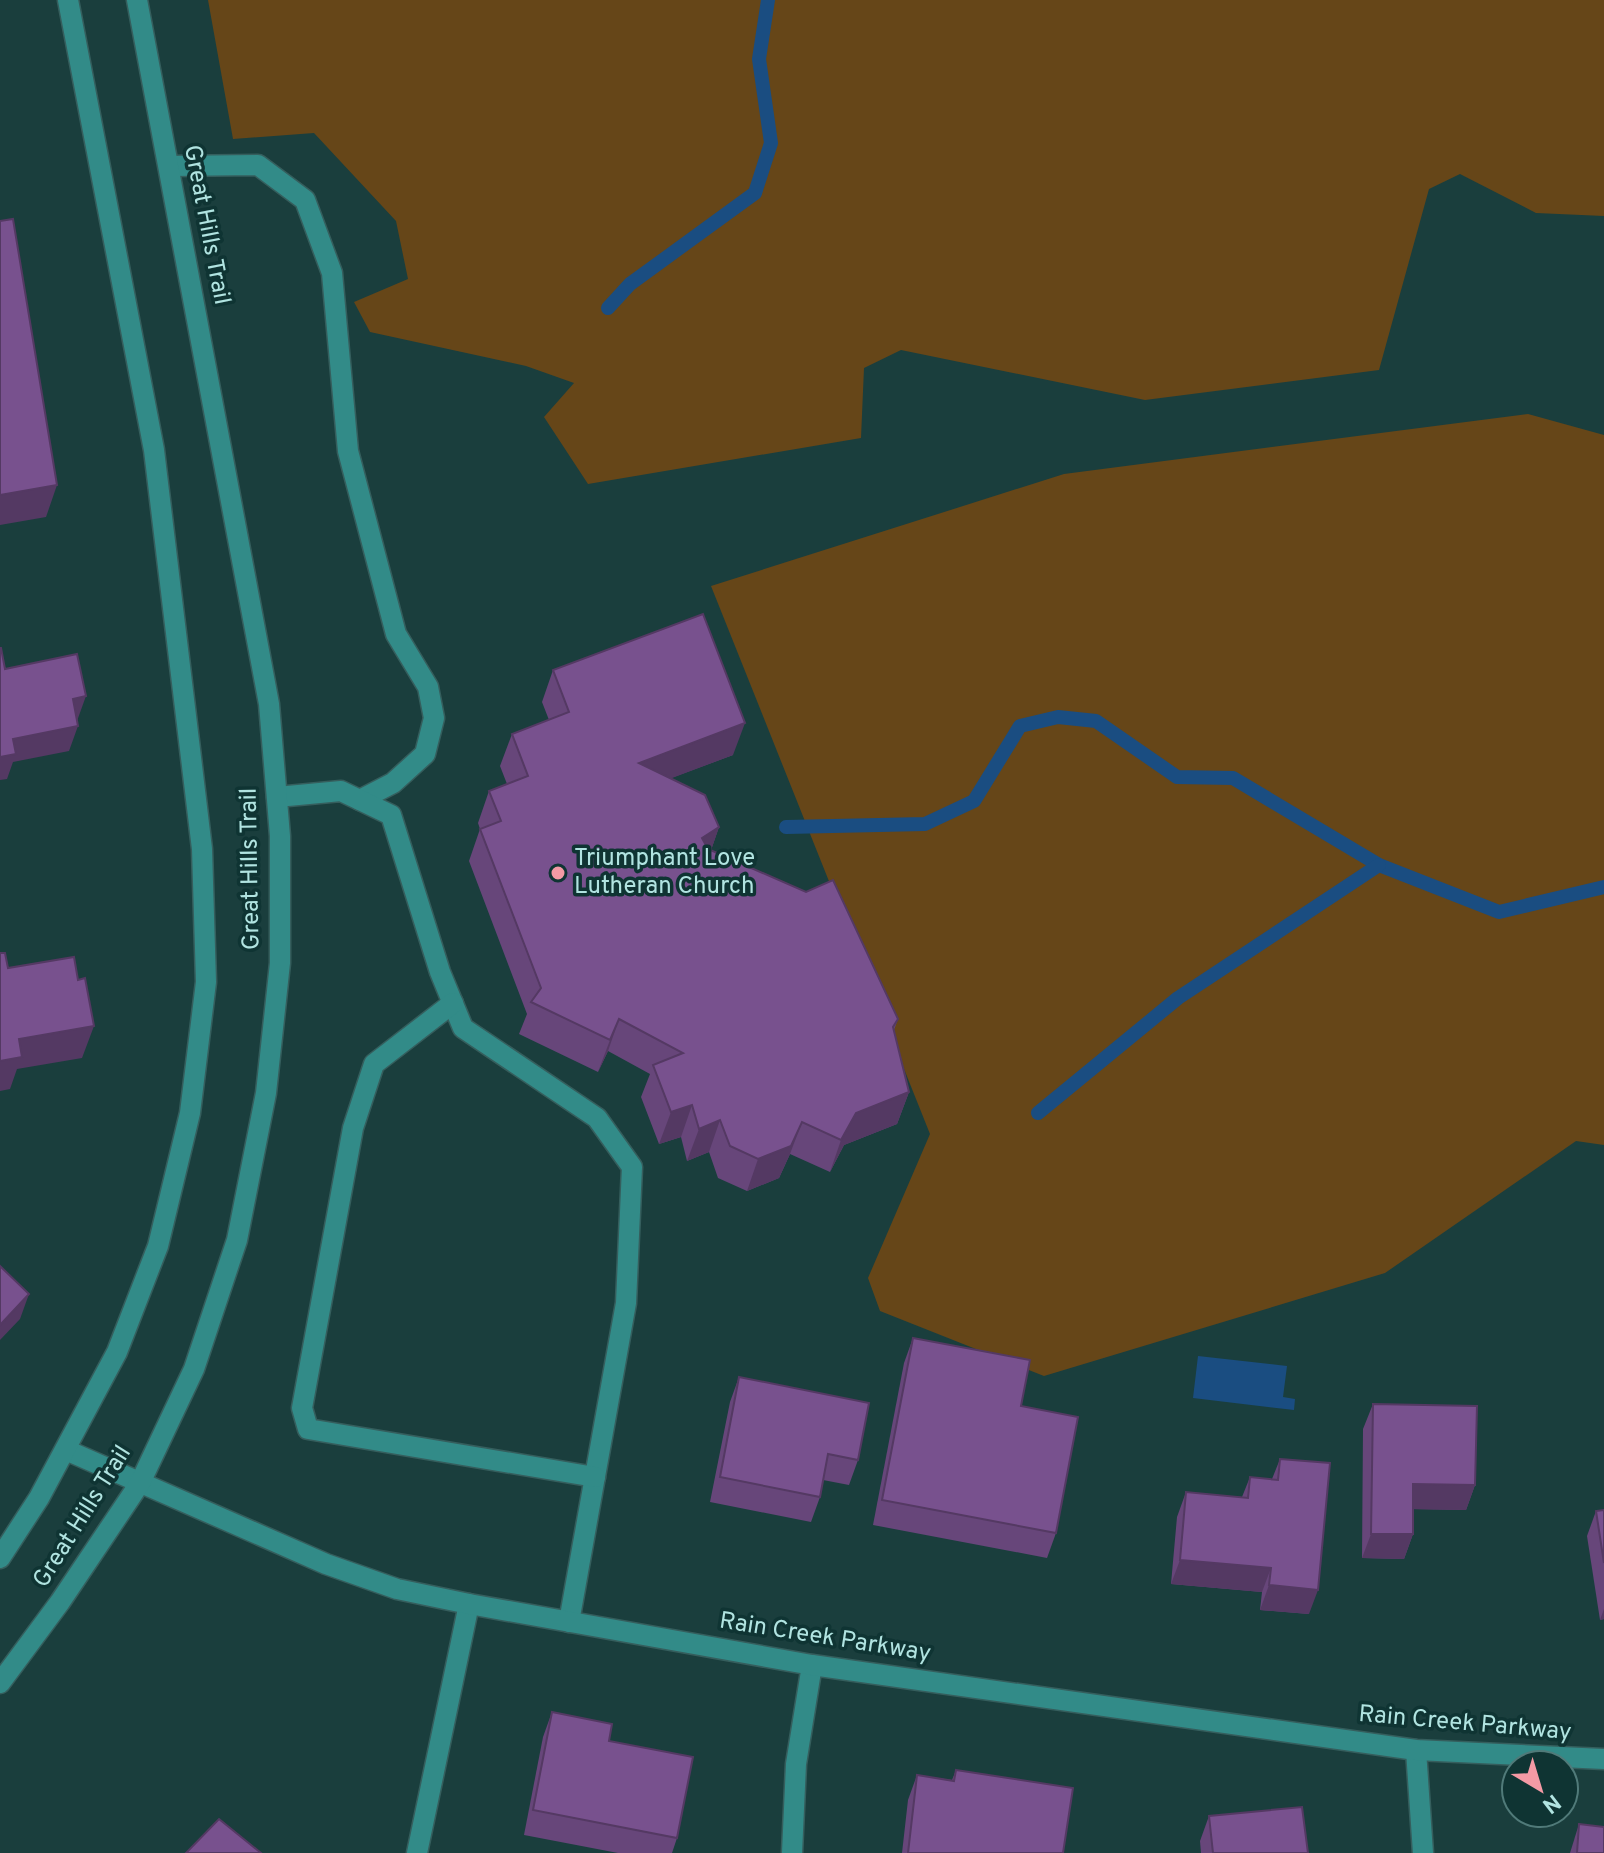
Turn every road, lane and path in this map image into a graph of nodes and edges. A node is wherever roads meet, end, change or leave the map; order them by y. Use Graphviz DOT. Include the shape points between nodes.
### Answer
graph roads {
  1 [pos="68,0"];
  2 [pos="137,0"];
  3 [pos="169,166"];
  4 [pos="277,797"];
  5 [pos="360,800"];
  6 [pos="453,1003"];
  7 [pos="66,1450"];
  8 [pos="595,1477"];
  9 [pos="140,1483"];
  10 [pos="0,1558"];
  11 [pos="469,1604"];
  12 [pos="569,1622"];
  13 [pos="812,1665"];
  14 [pos="0,1683"];
  15 [pos="1416,1750"];
  16 [pos="1604,1759"];
  17 [pos="417,1853"];
  18 [pos="792,1853"];
  19 [pos="1423,1853"];
  1 -- 7 [label="street, Great Hills Trail" via="154,450 202,849 206,982 190,1113 158,1246 117,1352"];
  2 -- 3 [label="street, Great Hills Trail"];
  3 -- 4 [label="street, Great Hills Trail" via="269,704"];
  3 -- 5 [label="street" via="258,165 305,200 332,273 348,451 396,634 428,687 434,718 425,754 393,783"];
  4 -- 5 [label="street" via="341,791"];
  4 -- 9 [label="street, Great Hills Trail" via="280,963 266,1093 237,1240 194,1369"];
  5 -- 6 [label="street" via="391,815"];
  6 -- 8 [label="street" via="463,1028 597,1118 632,1167 626,1303"];
  6 -- 8 [label="street" via="374,1064 353,1128 302,1408 308,1429"];
  7 -- 9 [label="street, Rain Creek Parkway"];
  7 -- 10 [label="street, Great Hills Trail"];
  8 -- 12 [label="street"];
  9 -- 11 [label="street, Rain Creek Parkway" via="326,1564 397,1589"];
  9 -- 14 [label="street, Great Hills Trail"];
  11 -- 12 [label="street, Rain Creek Parkway"];
  11 -- 17 [label="street"];
  12 -- 13 [label="street, Rain Creek Parkway"];
  13 -- 15 [label="street, Rain Creek Parkway"];
  13 -- 18 [label="street" via="796,1764"];
  15 -- 16 [label="street, Rain Creek Parkway"];
  15 -- 19 [label="street"];
}
